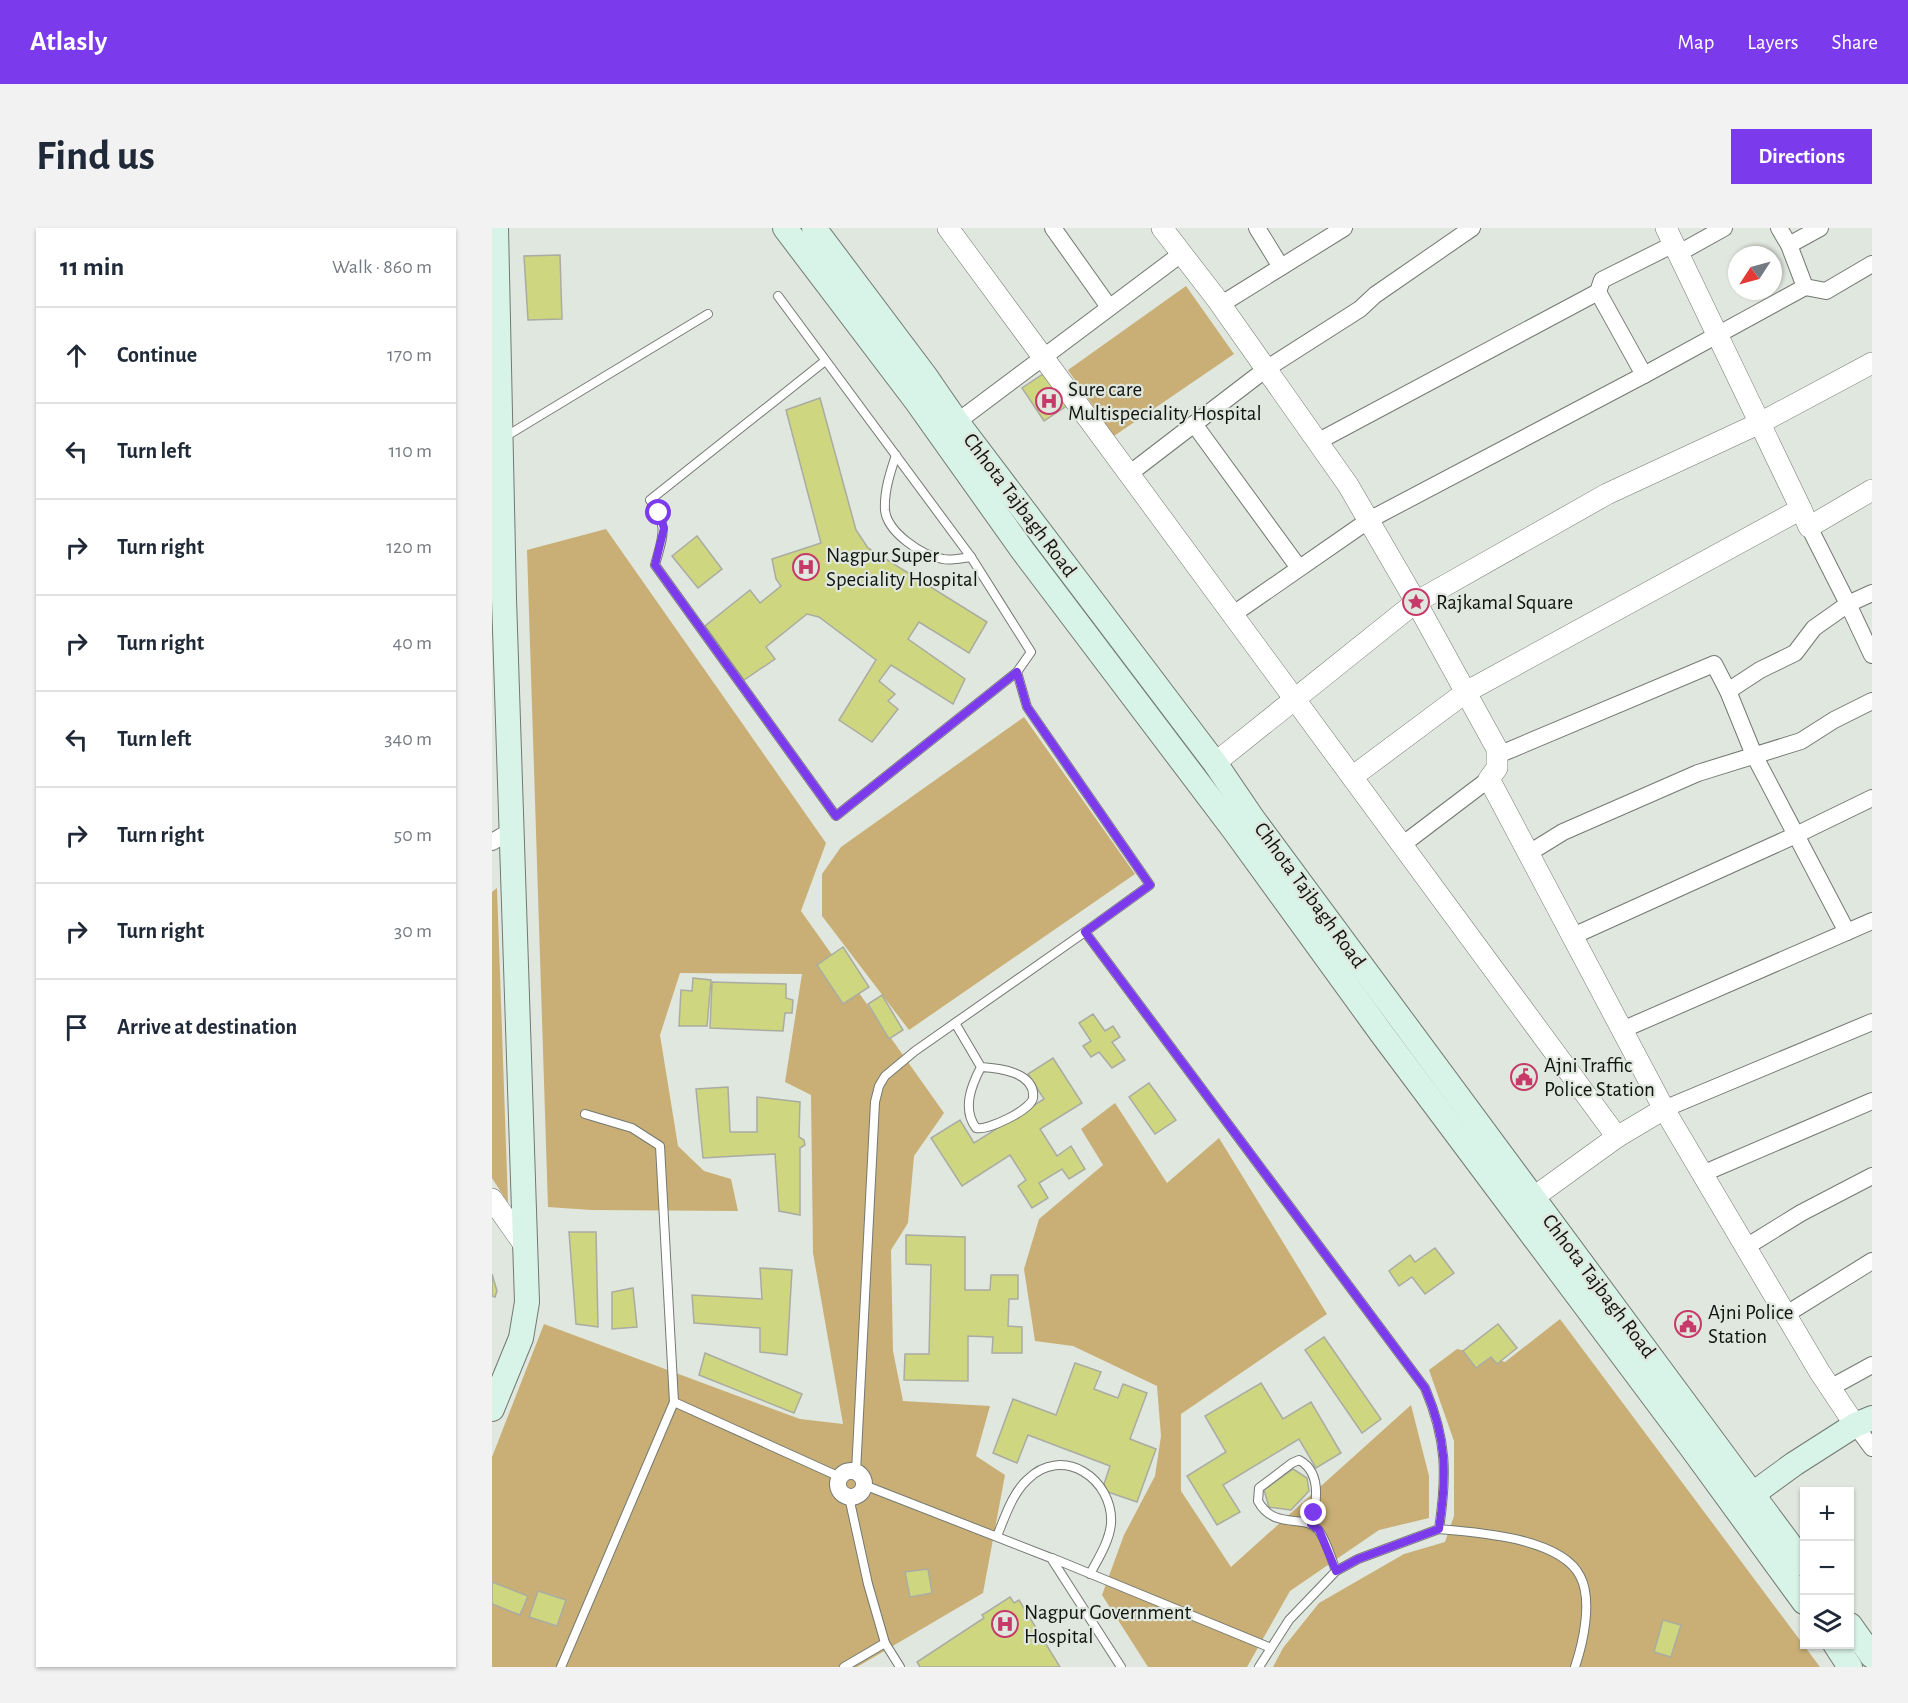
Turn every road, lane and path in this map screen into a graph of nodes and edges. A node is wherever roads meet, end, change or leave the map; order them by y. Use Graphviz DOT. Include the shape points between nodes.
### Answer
graph roads {
  1 [pos="496,228"];
  2 [pos="785,228"];
  3 [pos="814,228"];
  4 [pos="948,228"];
  5 [pos="1053,228"];
  6 [pos="1162,228"];
  7 [pos="1257,228"];
  8 [pos="1344,228"];
  9 [pos="1472,228"];
  10 [pos="1724,228"];
  11 [pos="1779,228"];
  12 [pos="1820,228"];
  13 [pos="1673,242"];
  14 [pos="1789,245"];
  15 [pos="1181,254"];
  16 [pos="1872,264"];
  17 [pos="1281,267"];
  18 [pos="1805,287"];
  19 [pos="1598,292"];
  20 [pos="778,296"];
  21 [pos="1220,305"];
  22 [pos="1109,307"];
  23 [pos="708,314"];
  24 [pos="1718,334"];
  25 [pos="1042,357"];
  26 [pos="825,361"];
  27 [pos="1872,363"];
  28 [pos="1266,369"];
  29 [pos="1644,375"];
  30 [pos="1760,423"];
  31 [pos="1194,424"];
  32 [pos="946,425"];
  33 [pos="501,440"];
  34 [pos="1317,442"];
  35 [pos="896,455"];
  36 [pos="1129,474"];
  37 [pos="1872,490"];
  38 [pos="1805,518"];
  39 [pos="1368,520"];
  40 [pos="971,557"];
  41 [pos="492,565"];
  42 [pos="1299,568"];
  43 [pos="1872,593"];
  44 [pos="1416,602"];
  45 [pos="1848,604"];
  46 [pos="1232,615"];
  47 [pos="1872,655"];
  48 [pos="1017,672"];
  49 [pos="1728,691"];
  50 [pos="1466,692"];
  51 [pos="1294,699"];
  52 [pos="1872,701"];
  53 [pos="1498,755"];
  54 [pos="1754,755"];
  55 [pos="1215,763"];
  56 [pos="1352,777"];
  57 [pos="1196,778"];
  58 [pos="1490,779"];
  59 [pos="1872,798"];
  60 [pos="1796,835"];
  61 [pos="498,838"];
  62 [pos="1402,845"];
  63 [pos="1529,853"];
  64 [pos="1872,921"];
  65 [pos="1085,932"];
  66 [pos="1847,932"];
  67 [pos="1573,936"];
  68 [pos="1872,1022"];
  69 [pos="955,1023"];
  70 [pos="1622,1030"];
  71 [pos="981,1066"];
  72 [pos="1872,1101"];
  73 [pos="1664,1109"];
  74 [pos="585,1114"];
  75 [pos="1617,1137"];
  76 [pos="1702,1174"];
  77 [pos="1872,1176"];
  78 [pos="1534,1197"];
  79 [pos="492,1200"];
  80 [pos="523,1242"];
  81 [pos="1746,1247"];
  82 [pos="1872,1262"];
  83 [pos="1785,1314"];
  84 [pos="1872,1365"];
  85 [pos="492,1373"];
  86 [pos="1830,1388"];
  87 [pos="674,1402"];
  88 [pos="492,1409"];
  89 [pos="1863,1421"];
  90 [pos="1872,1448"];
  91 [pos="853,1478"];
  92 [pos="849,1497"];
  93 [pos="1744,1500"];
  94 [pos="1311,1524"];
  95 [pos="1439,1529"];
  96 [pos="997,1536"];
  97 [pos="1051,1558"];
  98 [pos="1800,1560"];
  99 [pos="1336,1571"];
  100 [pos="1090,1575"];
  101 [pos="1800,1595"];
  102 [pos="1854,1631"];
  103 [pos="885,1643"];
  104 [pos="1271,1648"];
  105 [pos="1838,1649"];
  106 [pos="1872,1656"];
  107 [pos="561,1667"];
  108 [pos="844,1667"];
  109 [pos="900,1667"];
  110 [pos="1121,1667"];
  111 [pos="1260,1667"];
  112 [pos="1575,1667"];
  113 [pos="1851,1667"];
  1 -- 33 [label="main road"];
  2 -- 32 [label="main road"];
  3 -- 32 [label="main road, Chhota Tajbagh Road" via="926,376"];
  4 -- 25 [label="street"];
  5 -- 22 [label="street"];
  6 -- 15 [label="street"];
  7 -- 17 [label="street"];
  8 -- 17 [label="street"];
  9 -- 28 [label="street" via="1360,309"];
  10 -- 13 [label="street"];
  11 -- 14 [label="street"];
  12 -- 14 [label="street"];
  13 -- 19 [label="street" via="1602,280"];
  13 -- 24 [label="street"];
  14 -- 18 [label="street"];
  15 -- 21 [label="street"];
  15 -- 22 [label="street"];
  16 -- 18 [label="street" via="1826,291"];
  17 -- 21 [label="street"];
  18 -- 24 [label="street"];
  19 -- 29 [label="street"];
  19 -- 34 [label="street"];
  20 -- 26 [label="lane"];
  21 -- 28 [label="street"];
  22 -- 25 [label="street"];
  23 -- 33 [label="lane"];
  24 -- 29 [label="street"];
  24 -- 30 [label="street"];
  25 -- 32 [label="street"];
  25 -- 36 [label="street"];
  26 -- 35 [label="lane"];
  26 -- 48 [label="lane" via="650,500 664,528 655,565 836,816"];
  27 -- 30 [label="street"];
  28 -- 31 [label="street"];
  28 -- 34 [label="street"];
  29 -- 39 [label="street"];
  30 -- 38 [label="street"];
  30 -- 44 [label="street" via="1607,494"];
  31 -- 36 [label="street"];
  31 -- 42 [label="street"];
  32 -- 55 [label="main road, Chhota Tajbagh Road"];
  32 -- 57 [label="main road" via="1023,551"];
  33 -- 80 [label="main road"];
  34 -- 39 [label="street"];
  35 -- 40 [label="lane"];
  35 -- 40 [label="lane" via="887,484 885,513 896,533 923,553 944,560"];
  36 -- 46 [label="street"];
  37 -- 38 [label="street"];
  38 -- 45 [label="street"];
  38 -- 50 [label="street"];
  39 -- 42 [label="street"];
  39 -- 44 [label="street"];
  40 -- 48 [label="lane" via="1031,652"];
  41 -- 61 [label="main road"];
  42 -- 46 [label="street"];
  43 -- 45 [label="street"];
  44 -- 50 [label="street"];
  44 -- 51 [label="street"];
  45 -- 47 [label="street"];
  45 -- 49 [label="street" via="1814,628 1795,653"];
  46 -- 51 [label="street"];
  48 -- 65 [label="lane" via="1027,707 1150,885"];
  49 -- 53 [label="street" via="1714,664"];
  49 -- 54 [label="street"];
  50 -- 53 [label="street"];
  50 -- 56 [label="street"];
  51 -- 55 [label="street"];
  51 -- 56 [label="street"];
  52 -- 54 [label="street" via="1801,741"];
  53 -- 58 [label="street" via="1497,768"];
  54 -- 60 [label="street"];
  54 -- 63 [label="street" via="1688,778 1563,832"];
  55 -- 57 [label="main road"];
  55 -- 78 [label="main road, Chhota Tajbagh Road"];
  56 -- 62 [label="street"];
  57 -- 93 [label="main road" via="1402,1062"];
  58 -- 62 [label="street"];
  58 -- 63 [label="street"];
  59 -- 60 [label="street"];
  60 -- 66 [label="street"];
  60 -- 67 [label="street"];
  61 -- 80 [label="main road" via="511,1119"];
  62 -- 75 [label="street"];
  63 -- 67 [label="street"];
  64 -- 66 [label="street"];
  65 -- 69 [label="lane"];
  65 -- 95 [label="lane" via="1425,1388 1436,1413 1443,1448 1445,1470"];
  66 -- 70 [label="street"];
  67 -- 70 [label="street"];
  68 -- 73 [label="street"];
  69 -- 71 [label="lane"];
  69 -- 91 [label="lane" via="885,1076 875,1102"];
  70 -- 73 [label="street"];
  71 -- 71 [label="lane" via="968,1112 970,1121 981,1130 1014,1115 1033,1097 1024,1078 1016,1073"];
  72 -- 76 [label="street"];
  73 -- 75 [label="street"];
  73 -- 76 [label="street"];
  74 -- 87 [label="lane" via="632,1128 660,1146"];
  75 -- 78 [label="street"];
  76 -- 81 [label="street"];
  77 -- 81 [label="street"];
  78 -- 93 [label="main road, Chhota Tajbagh Road"];
  79 -- 80 [label="street"];
  80 -- 85 [label="main road" via="508,1333"];
  80 -- 88 [label="main road" via="527,1302 521,1338"];
  81 -- 83 [label="street"];
  82 -- 83 [label="street"];
  83 -- 86 [label="street"];
  84 -- 86 [label="street"];
  86 -- 89 [label="street"];
  87 -- 91 [label="lane"];
  87 -- 107 [label="lane"];
  89 -- 90 [label="street"];
  89 -- 93 [label="main road"];
  91 -- 92 [label="street" via="861,1493"];
  91 -- 96 [label="lane"];
  92 -- 103 [label="lane"];
  93 -- 98 [label="main road, Chhota Tajbagh Road"];
  93 -- 101 [label="main road"];
  94 -- 94 [label="lane" via="1274,1518 1258,1501 1259,1488 1299,1460 1312,1470 1317,1492"];
  94 -- 99 [label="lane" via="1319,1530"];
  95 -- 99 [label="lane"];
  95 -- 112 [label="lane" via="1524,1540 1572,1563 1585,1592 1585,1622"];
  96 -- 97 [label="lane"];
  96 -- 100 [label="lane" via="1028,1478 1053,1465 1077,1468 1090,1475 1108,1502 1110,1514 1106,1543"];
  97 -- 100 [label="lane"];
  97 -- 110 [label="lane"];
  99 -- 104 [label="lane" via="1288,1620"];
  100 -- 104 [label="lane"];
  102 -- 106 [label="main road"];
  103 -- 108 [label="lane"];
  103 -- 109 [label="lane"];
  104 -- 111 [label="lane"];
  105 -- 113 [label="main road"];
}
